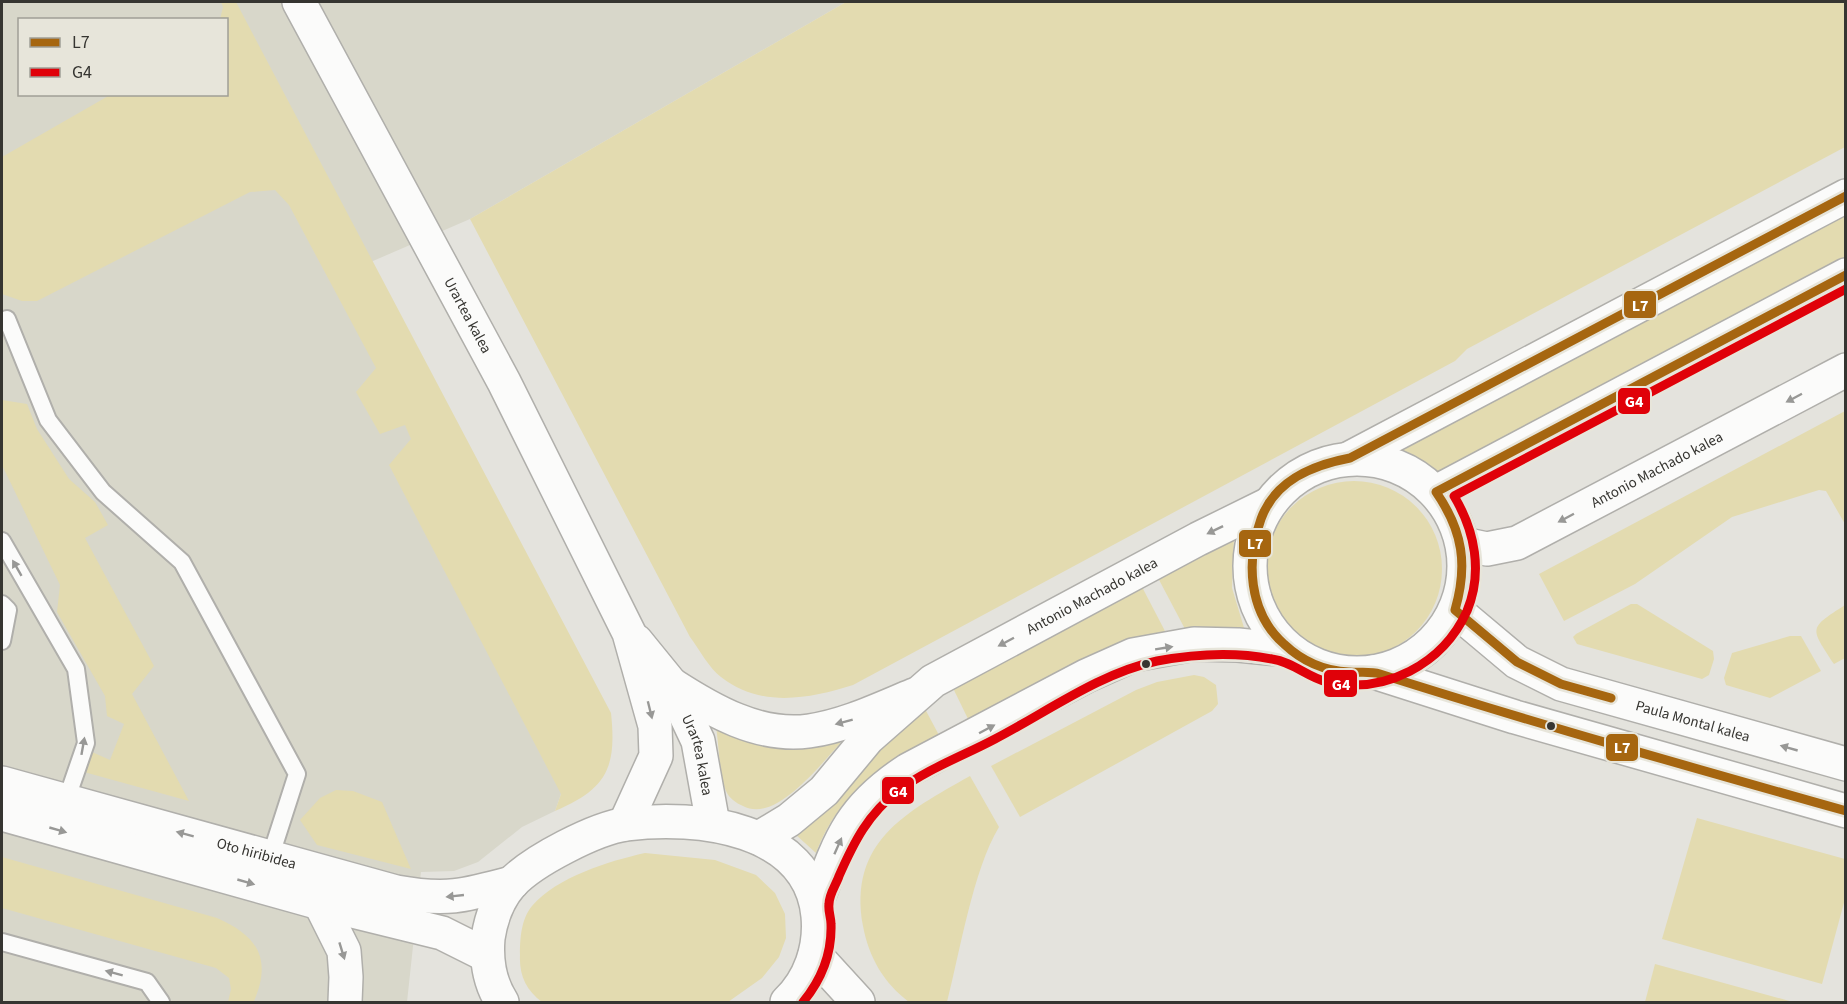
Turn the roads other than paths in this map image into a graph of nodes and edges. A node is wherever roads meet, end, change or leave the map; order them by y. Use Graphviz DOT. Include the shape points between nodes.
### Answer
graph roads {
  1 [pos="299,2"];
  2 [pos="1845,196"];
  3 [pos="1845,275"];
  4 [pos="6,319"];
  5 [pos="1845,370"];
  6 [pos="1350,458"];
  7 [pos="1436,492"];
  8 [pos="1267,505"];
  9 [pos="2,541"];
  10 [pos="1462,544"];
  11 [pos="2,604"];
  12 [pos="1455,610"];
  13 [pos="629,633"];
  14 [pos="2,641"];
  15 [pos="1289,650"];
  16 [pos="1374,672"];
  17 [pos="671,684"];
  18 [pos="918,693"];
  19 [pos="1845,764"];
  20 [pos="2,783"];
  21 [pos="66,801"];
  22 [pos="1845,811"];
  23 [pos="2,814"];
  24 [pos="625,824"];
  25 [pos="713,824"];
  26 [pos="759,838"];
  27 [pos="270,858"];
  28 [pos="512,883"];
  29 [pos="817,901"];
  30 [pos="320,903"];
  31 [pos="2,942"];
  32 [pos="486,955"];
  33 [pos="815,955"];
  34 [pos="161,1002"];
  35 [pos="345,1002"];
  36 [pos="498,1002"];
  37 [pos="787,1002"];
  38 [pos="858,1002"];
  1 -- 13 [label="street, Urartea kalea" via="504,382"];
  2 -- 6 [label="street"];
  3 -- 7 [label="street"];
  4 -- 27 [label="lane" via="48,420 103,492 182,562 297,774"];
  5 -- 10 [label="street, Antonio Machado kalea, one-way" via="1517,543 1487,549"];
  6 -- 7 [label="street" via="1382,461 1412,472"];
  6 -- 8 [label="street" via="1303,471"];
  7 -- 10 [label="street" via="1457,525"];
  8 -- 15 [label="street" via="1253,534 1248,566 1253,597 1267,627"];
  8 -- 18 [label="street, Antonio Machado kalea, one-way" via="933,681"];
  21 -- 9 [label="lane, one-way" via="86,744 76,669"];
  10 -- 12 [label="street" via="1465,566"];
  11 -- 14 [label="lane" via="8,610"];
  12 -- 16 [label="street" via="1423,651"];
  19 -- 12 [label="street, Paula Montal kalea, one-way" via="1561,684 1517,662"];
  13 -- 17 [label="street, Urartea kalea"];
  13 -- 24 [label="street, Urartea kalea, one-way" via="655,726 656,756"];
  15 -- 16 [label="street" via="1329,670"];
  29 -- 15 [label="street, one-way" via="847,826 882,787 908,770 1133,655 1194,644"];
  16 -- 22 [label="street" via="1515,717"];
  18 -- 17 [label="street, Antonio Machado kalea, one-way" via="857,718 808,731 767,730 702,704"];
  17 -- 25 [label="street, Urartea kalea" via="698,741"];
  18 -- 26 [label="street, Antonio Machado kalea" via="868,738 824,791"];
  20 -- 21 [label="street, Oto hiribidea"];
  27 -- 21 [label="street, Oto hiribidea, one-way"];
  23 -- 30 [label="street, Oto hiribidea, one-way"];
  24 -- 25 [label="street"];
  24 -- 28 [label="street" via="581,838"];
  25 -- 26 [label="street"];
  26 -- 29 [label="street" via="783,852 802,872"];
  28 -- 27 [label="street, Oto hiribidea, one-way" via="457,897 426,897"];
  28 -- 32 [label="street" via="499,901 490,925"];
  29 -- 33 [label="street"];
  30 -- 32 [label="street, Oto hiribidea" via="442,933"];
  30 -- 35 [label="street, one-way" via="344,951"];
  34 -- 31 [label="lane, one-way" via="147,982"];
  32 -- 36 [label="street"];
  33 -- 37 [label="street" via="808,976"];
  33 -- 38 [label="street"];
}
